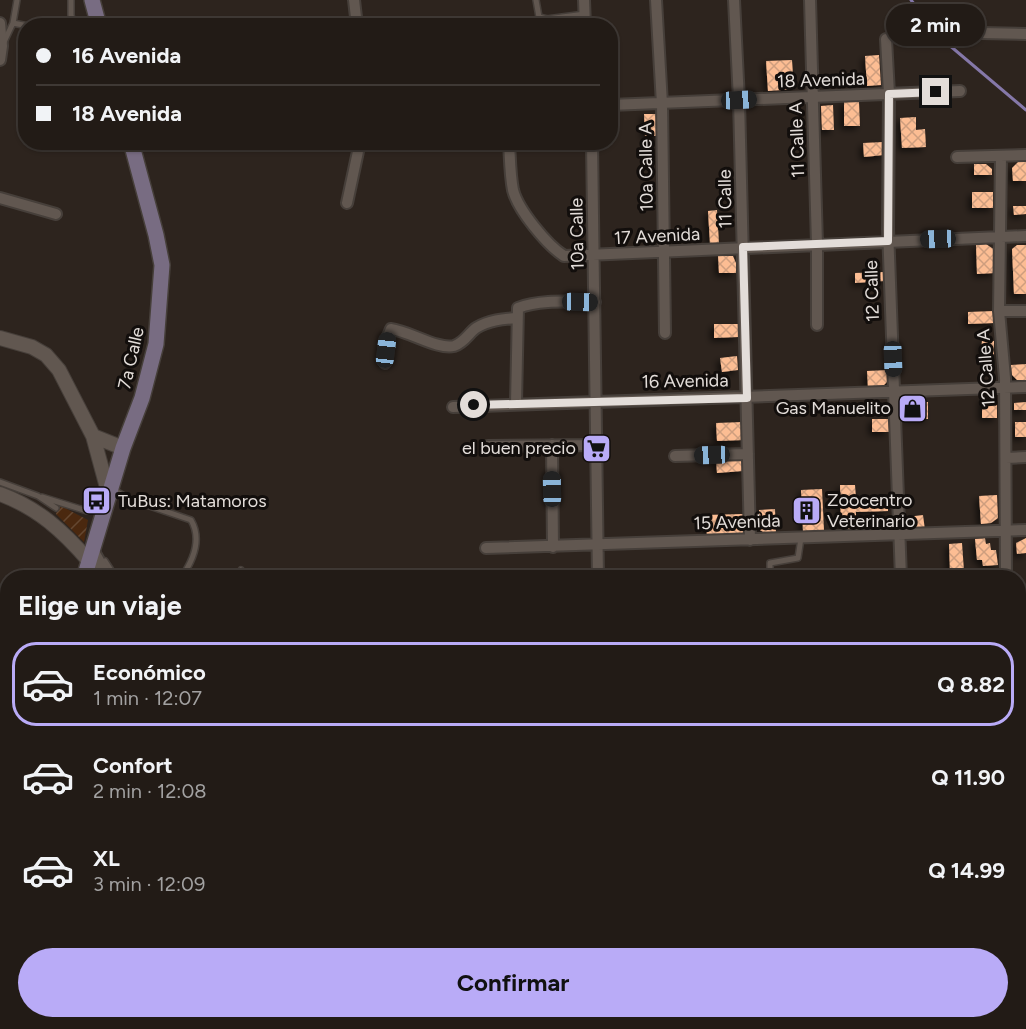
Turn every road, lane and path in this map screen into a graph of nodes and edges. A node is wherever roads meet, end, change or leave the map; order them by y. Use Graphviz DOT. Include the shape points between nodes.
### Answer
graph roads {
  1 [pos="17,0"];
  2 [pos="71,0"];
  3 [pos="92,0"];
  4 [pos="354,0"];
  5 [pos="536,0"];
  6 [pos="584,0"];
  7 [pos="656,0"];
  8 [pos="734,0"];
  9 [pos="810,0"];
  10 [pos="73,18"];
  11 [pos="97,18"];
  12 [pos="356,18"];
  13 [pos="543,18"];
  14 [pos="585,18"];
  15 [pos="12,22"];
  16 [pos="0,24"];
  17 [pos="18,24"];
  18 [pos="981,33"];
  19 [pos="1020,34"];
  20 [pos="886,39"];
  21 [pos="1026,44"];
  22 [pos="2,46"];
  23 [pos="0,60"];
  24 [pos="960,91"];
  25 [pos="889,94"];
  26 [pos="813,97"];
  27 [pos="739,100"];
  28 [pos="662,104"];
  29 [pos="618,105"];
  30 [pos="133,150"];
  31 [pos="358,150"];
  32 [pos="510,150"];
  33 [pos="592,150"];
  34 [pos="1001,156"];
  35 [pos="1026,156"];
  36 [pos="957,157"];
  37 [pos="0,198"];
  38 [pos="347,203"];
  39 [pos="56,214"];
  40 [pos="1026,236"];
  41 [pos="998,237"];
  42 [pos="888,241"];
  43 [pos="817,244"];
  44 [pos="743,247"];
  45 [pos="664,253"];
  46 [pos="594,256"];
  47 [pos="595,302"];
  48 [pos="1026,310"];
  49 [pos="999,311"];
  50 [pos="517,313"];
  51 [pos="817,325"];
  52 [pos="665,333"];
  53 [pos="0,338"];
  54 [pos="385,363"];
  55 [pos="1026,387"];
  56 [pos="1005,388"];
  57 [pos="894,393"];
  58 [pos="747,398"];
  59 [pos="596,401"];
  60 [pos="516,403"];
  61 [pos="453,407"];
  62 [pos="93,436"];
  63 [pos="552,445"];
  64 [pos="597,445"];
  65 [pos="488,446"];
  66 [pos="123,448"];
  67 [pos="748,454"];
  68 [pos="675,456"];
  69 [pos="1026,457"];
  70 [pos="1006,458"];
  71 [pos="0,482"];
  72 [pos="111,492"];
  73 [pos="0,494"];
  74 [pos="38,496"];
  75 [pos="56,508"];
  76 [pos="87,511"];
  77 [pos="1026,530"];
  78 [pos="1005,531"];
  79 [pos="901,534"];
  80 [pos="801,538"];
  81 [pos="750,540"];
  82 [pos="598,545"];
  83 [pos="553,547"];
  84 [pos="486,548"];
  85 [pos="92,552"];
  86 [pos="86,570"];
  87 [pos="97,570"];
  88 [pos="104,570"];
  89 [pos="109,570"];
  90 [pos="185,570"];
  91 [pos="598,570"];
  92 [pos="770,570"];
  93 [pos="901,570"];
  94 [pos="1006,570"];
  1 -- 15 [label="lane"];
  2 -- 10 [label="lane"];
  3 -- 11 [label="main road"];
  4 -- 12 [label="street"];
  5 -- 13 [label="lane" via="539,17"];
  6 -- 14 [label="street"];
  7 -- 28 [label="street, 10a Calle A"];
  8 -- 27 [label="street, 11 Calle"];
  9 -- 26 [label="street, 11 Calle A"];
  15 -- 17 [label="lane"];
  15 -- 22 [label="lane"];
  16 -- 22 [label="street"];
  18 -- 19 [label="street"];
  19 -- 21 [label="street"];
  20 -- 25 [label="street, 12 Calle"];
  22 -- 23 [label="street"];
  24 -- 25 [label="street, 18 Avenida"];
  25 -- 26 [label="street, 18 Avenida"];
  25 -- 42 [label="street, 12 Calle"];
  26 -- 27 [label="street, 18 Avenida"];
  26 -- 43 [label="street, 11 Calle A"];
  27 -- 28 [label="street, 18 Avenida"];
  27 -- 44 [label="street, 11 Calle"];
  28 -- 29 [label="street, 18 Avenida"];
  28 -- 45 [label="street, 10a Calle A"];
  30 -- 66 [label="main road, 7a Calle" via="162,265 156,344"];
  31 -- 38 [label="street"];
  32 -- 46 [label="street, 17 Avenida" via="513,187 522,209 564,256"];
  33 -- 46 [label="street, 10a Calle"];
  34 -- 35 [label="street"];
  34 -- 36 [label="street"];
  34 -- 41 [label="street, 12 Calle A"];
  37 -- 39 [label="street"];
  40 -- 41 [label="street, 17 Avenida"];
  41 -- 42 [label="street, 17 Avenida"];
  41 -- 49 [label="street, 12 Calle A"];
  42 -- 43 [label="street, 17 Avenida"];
  42 -- 57 [label="street, 12 Calle"];
  43 -- 44 [label="street, 17 Avenida"];
  43 -- 51 [label="street, 11 Calle A"];
  44 -- 45 [label="street, 17 Avenida"];
  44 -- 58 [label="street, 11 Calle"];
  45 -- 46 [label="street, 17 Avenida"];
  45 -- 52 [label="street, 10a Calle A"];
  46 -- 47 [label="street, 10a Calle"];
  47 -- 50 [label="street" via="527,304"];
  47 -- 59 [label="street, 10a Calle"];
  48 -- 49 [label="street"];
  49 -- 56 [label="street, 12 Calle A"];
  50 -- 54 [label="street" via="489,321 452,346 391,329"];
  50 -- 60 [label="street"];
  53 -- 62 [label="street" via="46,355 59,370"];
  55 -- 56 [label="street, 16 Avenida"];
  56 -- 57 [label="street, 16 Avenida"];
  56 -- 70 [label="street, 12 Calle A"];
  57 -- 58 [label="street, 16 Avenida"];
  57 -- 79 [label="street, 12 Calle"];
  58 -- 59 [label="street, 16 Avenida"];
  58 -- 67 [label="street, 11 Calle"];
  59 -- 60 [label="street, 16 Avenida"];
  59 -- 64 [label="street, 10a Calle"];
  60 -- 61 [label="street, 16 Avenida"];
  62 -- 66 [label="street"];
  62 -- 72 [label="street"];
  63 -- 64 [label="street"];
  63 -- 65 [label="street"];
  63 -- 83 [label="street"];
  64 -- 82 [label="street, 10a Calle"];
  66 -- 72 [label="main road, 7a Calle"];
  67 -- 68 [label="street"];
  67 -- 81 [label="street, 11 Calle"];
  69 -- 70 [label="street"];
  70 -- 78 [label="street, 12 Calle A"];
  71 -- 74 [label="lane"];
  72 -- 85 [label="main road, 7a Calle"];
  72 -- 90 [label="lane" via="190,520 197,537"];
  73 -- 85 [label="street" via="39,513"];
  74 -- 75 [label="lane"];
  74 -- 76 [label="lane"];
  77 -- 78 [label="street, 15 Avenida"];
  78 -- 79 [label="street, 15 Avenida"];
  78 -- 94 [label="street, 12 Calle A"];
  79 -- 80 [label="street, 15 Avenida"];
  79 -- 93 [label="street, 12 Calle"];
  80 -- 81 [label="street, 15 Avenida"];
  80 -- 92 [label="lane" via="798,558 770,563"];
  81 -- 82 [label="street, 15 Avenida"];
  82 -- 83 [label="street, 15 Avenida"];
  82 -- 91 [label="street, 10a Calle"];
  83 -- 84 [label="street, 15 Avenida"];
  85 -- 86 [label="main road, 7a Calle"];
  85 -- 87 [label="street"];
  85 -- 88 [label="street"];
  85 -- 89 [label="lane"];
}
